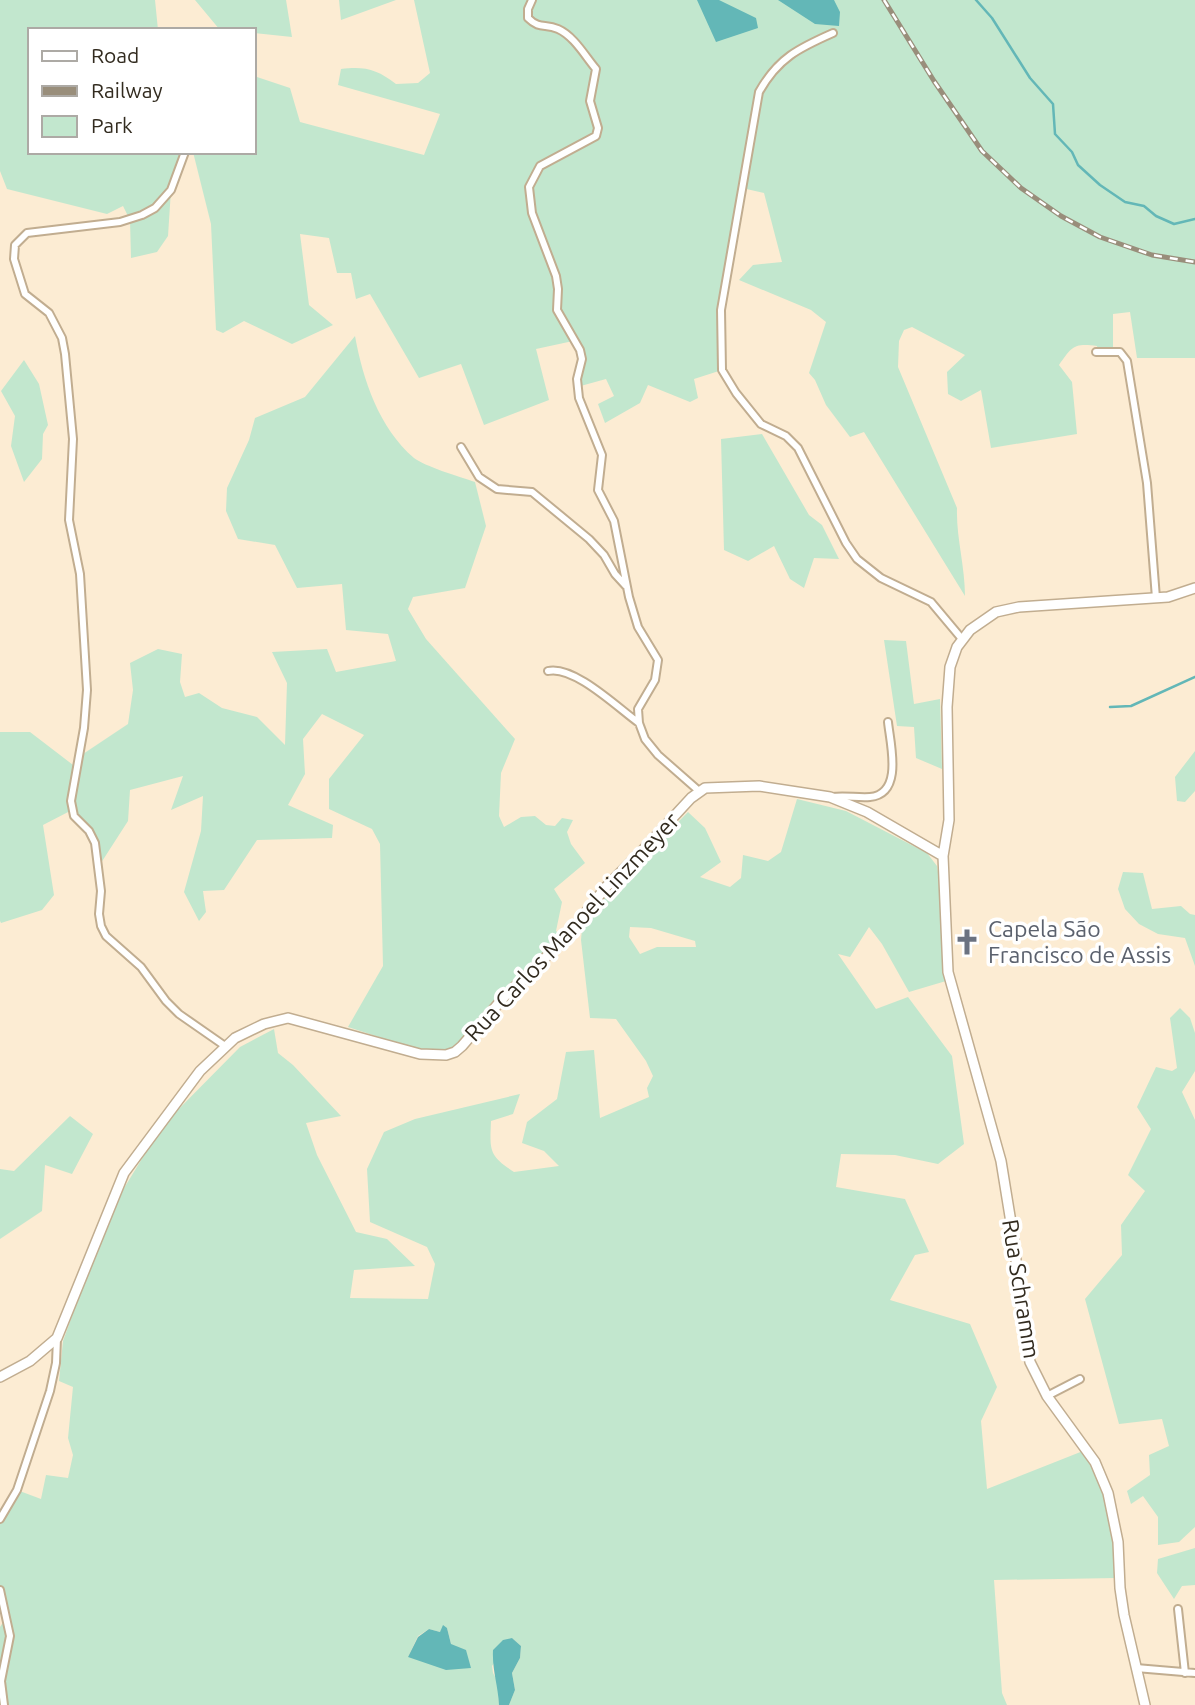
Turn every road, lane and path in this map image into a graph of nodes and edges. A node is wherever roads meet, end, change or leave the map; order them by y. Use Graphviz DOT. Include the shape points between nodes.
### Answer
graph roads {
  1 [pos="532,0"];
  2 [pos="833,33"];
  3 [pos="183,154"];
  4 [pos="1096,352"];
  5 [pos="461,447"];
  6 [pos="627,588"];
  7 [pos="1195,588"];
  8 [pos="1156,598"];
  9 [pos="962,639"];
  10 [pos="548,671"];
  11 [pos="888,722"];
  12 [pos="639,723"];
  13 [pos="699,791"];
  14 [pos="830,797"];
  15 [pos="943,856"];
  16 [pos="225,1046"];
  17 [pos="57,1338"];
  18 [pos="0,1377"];
  19 [pos="1080,1379"];
  20 [pos="1047,1396"];
  21 [pos="0,1519"];
  22 [pos="0,1590"];
  23 [pos="1178,1609"];
  24 [pos="1136,1668"];
  25 [pos="1185,1673"];
  26 [pos="1195,1673"];
  27 [pos="4,1705"];
  28 [pos="1145,1705"];
  1 -- 6 [label="street" via="528,18 535,26 555,27 568,35 596,69 590,101 596,136 540,166 529,187 532,213 556,276 556,310 580,350 579,398 602,455 598,490 614,521"];
  2 -- 9 [label="street" via="788,56 759,92 721,310 722,370 761,424 786,436 798,448 857,559 881,578 931,602"];
  3 -- 16 [label="street" via="171,190 155,208 120,222 27,233 15,245 14,259 25,294 49,313 65,354 73,439 69,520 80,574 86,690 71,801 74,816 95,843 102,926 170,1006"];
  4 -- 8 [label="street" via="1120,352 1127,361 1147,483"];
  5 -- 6 [label="street" via="479,477 497,489 532,492 589,539"];
  6 -- 12 [label="street" via="641,633 658,660 655,680 638,709"];
  7 -- 8 [label="street"];
  8 -- 9 [label="street" via="1005,609 981,621"];
  9 -- 15 [label="street, Rua Schramm" via="949,678 950,820"];
  10 -- 12 [label="street" via="560,670 584,681"];
  11 -- 14 [label="street" via="890,784 875,796"];
  12 -- 13 [label="street" via="658,755"];
  13 -- 14 [label="street" via="715,786 759,786"];
  13 -- 16 [label="street, Rua Carlos Manoel Linzmeyer" via="455,1052 420,1054 288,1018 264,1024"];
  14 -- 15 [label="street" via="867,811"];
  15 -- 20 [label="street, Rua Schramm" via="950,980 1001,1161 1030,1362"];
  16 -- 17 [label="street, Rua Carlos Manoel Linzmeyer" via="200,1070 124,1173"];
  17 -- 18 [label="street, Rua Carlos Manoel Linzmeyer" via="30,1361"];
  17 -- 21 [label="street" via="50,1391 17,1490"];
  19 -- 20 [label="street"];
  20 -- 24 [label="street, Rua Schramm" via="1095,1462 1108,1493"];
  22 -- 27 [label="street" via="10,1636 1,1681"];
  23 -- 25 [label="street"];
  24 -- 25 [label="street"];
  24 -- 28 [label="street, Rua Schramm"];
  25 -- 26 [label="street"];
}
